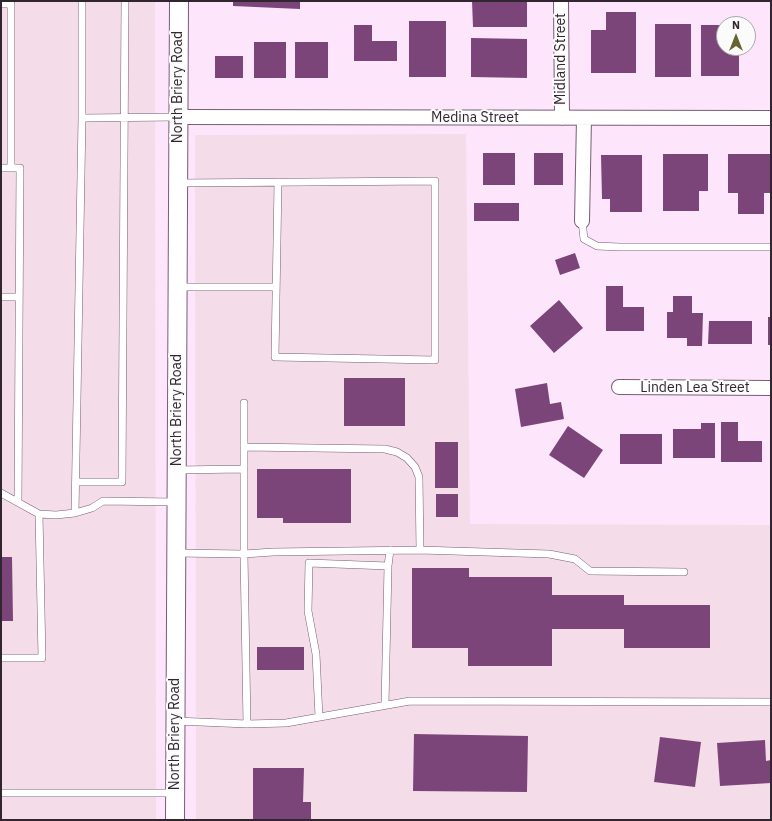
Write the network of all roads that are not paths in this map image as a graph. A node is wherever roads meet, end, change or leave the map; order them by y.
1 (82, 1) edge
2 (125, 1) edge
3 (179, 1) edge
4 (561, 1) edge
5 (1, 4) edge
6 (178, 117) junction
7 (82, 118) junction
8 (123, 118) junction
9 (562, 118) junction
10 (584, 118) junction
11 (771, 118) edge
12 (1, 168) edge
13 (11, 168) junction
14 (278, 182) junction
15 (178, 183) junction
16 (582, 221) joint
17 (771, 247) edge
18 (177, 287) junction
19 (276, 287) junction
20 (1, 297) edge
21 (19, 297) junction
22 (619, 387) dead end
23 (771, 388) edge
24 (244, 403) dead end
25 (244, 448) junction
26 (244, 469) junction
27 (176, 470) junction
28 (76, 482) junction
29 (1, 493) edge
30 (18, 502) junction
31 (176, 502) junction
32 (75, 513) junction
33 (38, 514) junction
34 (390, 550) junction
35 (420, 550) junction
36 (176, 553) junction
37 (244, 554) junction
38 (388, 566) junction
39 (684, 572) dead end
40 (1, 658) edge
41 (771, 702) edge
42 (385, 705) junction
43 (318, 717) junction
44 (175, 721) junction
45 (247, 724) junction
46 (1, 793) edge
47 (175, 793) junction
48 (175, 820) edge

1 - 7 lane
2 - 8 lane
3 - 6 street, North Briery Road
4 - 9 street, Midland Street
5 - 13 lane
6 - 8 lane
6 - 9 street, Medina Street
6 - 15 street, North Briery Road
7 - 8 lane
7 - 28 lane
8 - 28 lane
9 - 10 street, Medina Street
10 - 11 street, Medina Street
10 - 16 street, Midland Street
12 - 13 lane
13 - 21 lane
14 - 15 lane
14 - 19 lane
14 - 19 lane
15 - 18 street, North Briery Road
16 - 17 lane
18 - 19 lane
18 - 27 street, North Briery Road
20 - 21 lane
21 - 30 lane
22 - 23 street, Linden Lea Street
24 - 25 lane
25 - 26 lane
25 - 35 lane
26 - 27 lane
26 - 37 lane
27 - 31 street, North Briery Road
28 - 32 lane
29 - 30 lane
30 - 33 lane
31 - 32 lane
31 - 36 street, North Briery Road
32 - 33 lane
33 - 40 lane
34 - 35 lane
34 - 37 lane
34 - 38 lane
35 - 39 lane
36 - 37 lane
36 - 44 street, North Briery Road
37 - 45 lane
38 - 42 lane
38 - 43 lane
41 - 42 lane
42 - 43 lane
43 - 45 lane
44 - 45 lane
44 - 47 street, North Briery Road
46 - 47 lane
47 - 48 street, North Briery Road

